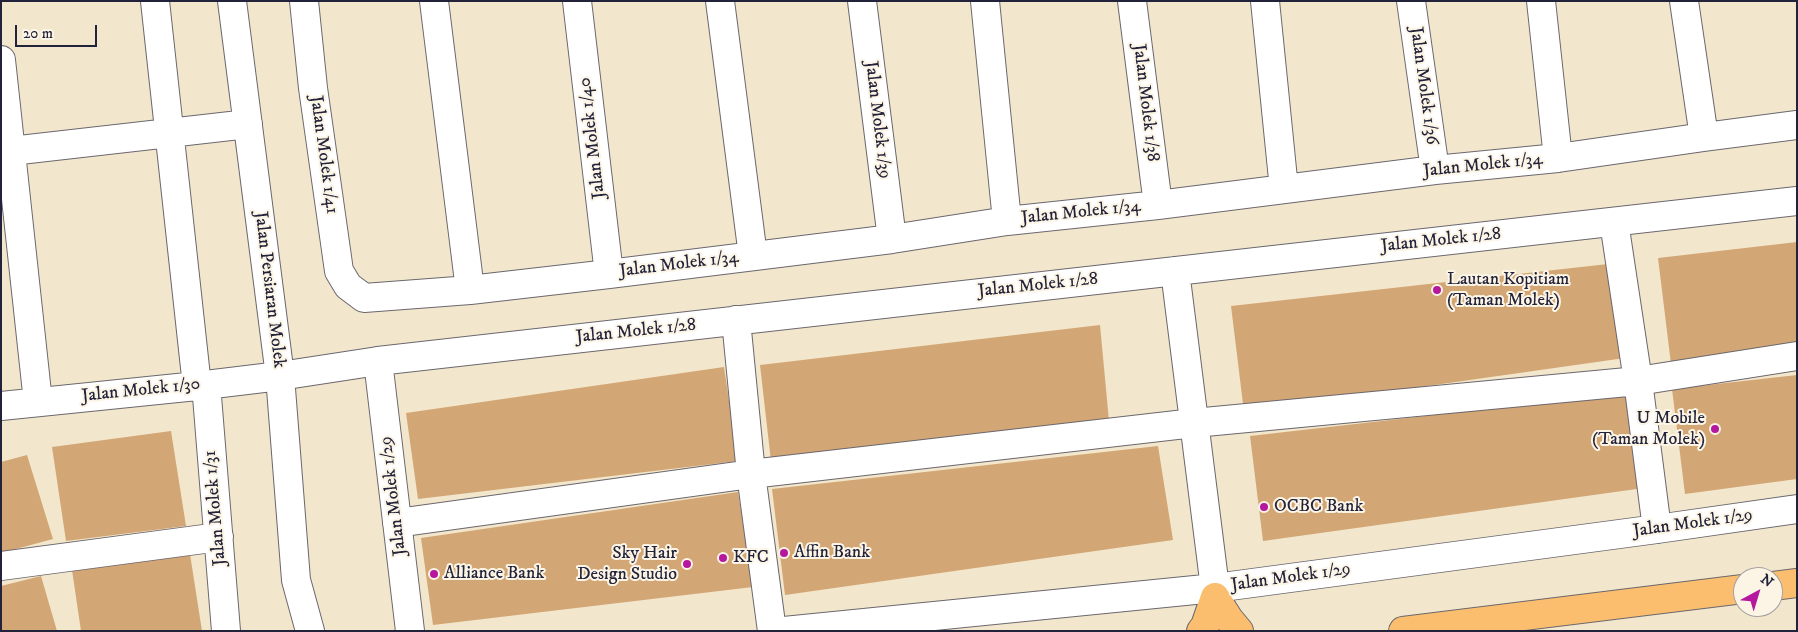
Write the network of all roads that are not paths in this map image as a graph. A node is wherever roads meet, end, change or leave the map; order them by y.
1 (155, 1) edge
2 (232, 1) edge
3 (304, 1) edge
4 (434, 1) edge
5 (577, 1) edge
6 (720, 1) edge
7 (862, 1) edge
8 (986, 1) edge
9 (1132, 1) edge
10 (1265, 1) edge
11 (1411, 1) edge
12 (1541, 1) edge
13 (1684, 1) edge
14 (1, 60) edge
15 (3, 92) edge
16 (248, 124) junction
17 (1797, 125) edge
18 (170, 133) junction
19 (1704, 136) junction
20 (11, 151) junction
21 (1558, 158) junction
22 (1435, 170) junction
23 (1284, 189) junction
24 (1797, 201) edge
25 (1158, 205) junction
26 (1007, 221) junction
27 (1614, 222) junction
28 (892, 239) junction
29 (12, 249) edge
30 (753, 256) junction
31 (1175, 271) junction
32 (609, 274) junction
33 (470, 290) junction
34 (364, 298) joint
35 (736, 320) junction
36 (1797, 356) edge
37 (378, 361) junction
38 (280, 376) junction
39 (1638, 380) junction
40 (202, 385) junction
41 (38, 402) junction
42 (1, 406) edge
43 (1194, 423) junction
44 (751, 474) junction
45 (1797, 509) edge
46 (397, 523) junction
47 (1657, 530) junction
48 (219, 537) junction
49 (1, 566) edge
50 (296, 580) junction
51 (1797, 583) edge
52 (1783, 585) edge
53 (1733, 590) edge
54 (1215, 593) junction
55 (226, 631) edge
56 (290, 631) edge
57 (310, 631) edge
58 (410, 631) edge
59 (772, 631) edge
60 (784, 631) edge
61 (1201, 631) edge
62 (1216, 631) edge
63 (1239, 631) edge
64 (1404, 631) edge

1 - 18 street, Jalan Molek 1/31
2 - 16 street, Jalan Persiaran Molek
3 - 34 street, Jalan Molek 1/41
4 - 33 street
5 - 32 street, Jalan Molek 1/40
6 - 30 street
7 - 28 street, Jalan Molek 1/39
8 - 26 street
9 - 25 street, Jalan Molek 1/38
10 - 23 street
11 - 22 street, Jalan Molek 1/36
12 - 21 street
13 - 19 street
14 - 15 street
15 - 20 street
16 - 18 street
16 - 38 street, Jalan Persiaran Molek
17 - 19 street, Jalan Molek 1/34
18 - 20 street
18 - 40 street, Jalan Molek 1/31
19 - 21 street, Jalan Molek 1/34
20 - 29 street
21 - 22 street, Jalan Molek 1/34
22 - 23 street, Jalan Molek 1/34
23 - 25 street, Jalan Molek 1/34
24 - 27 street, Jalan Molek 1/28
25 - 26 street, Jalan Molek 1/34
26 - 28 street, Jalan Molek 1/34
27 - 31 street, Jalan Molek 1/28
27 - 39 street
28 - 30 street, Jalan Molek 1/34
29 - 41 street
30 - 32 street, Jalan Molek 1/34
31 - 35 street, Jalan Molek 1/28
31 - 43 street
32 - 33 street, Jalan Molek 1/34
33 - 34 street, Jalan Molek 1/34
35 - 37 street, Jalan Molek 1/28
35 - 44 street
36 - 39 street
37 - 38 street, Jalan Molek 1/28
37 - 46 street, Jalan Molek 1/29
38 - 40 street, Jalan Molek 1/30
38 - 50 street, Jalan Persiaran Molek
39 - 43 street
39 - 47 street
40 - 41 street, Jalan Molek 1/30
40 - 48 street, Jalan Molek 1/31
41 - 42 street, Jalan Molek 1/30
43 - 44 street
43 - 54 street
44 - 46 street
44 - 59 street
45 - 47 street, Jalan Molek 1/29
46 - 58 street, Jalan Molek 1/29
47 - 54 street, Jalan Molek 1/29
48 - 49 street
48 - 55 street, Jalan Molek 1/31
50 - 56 street, Jalan Persiaran Molek
50 - 57 street, Jalan Persiaran Molek
51 - 52 main road
53 - 64 main road
54 - 60 street, Jalan Molek 1/29
54 - 61 main road
54 - 62 street
54 - 63 main road

